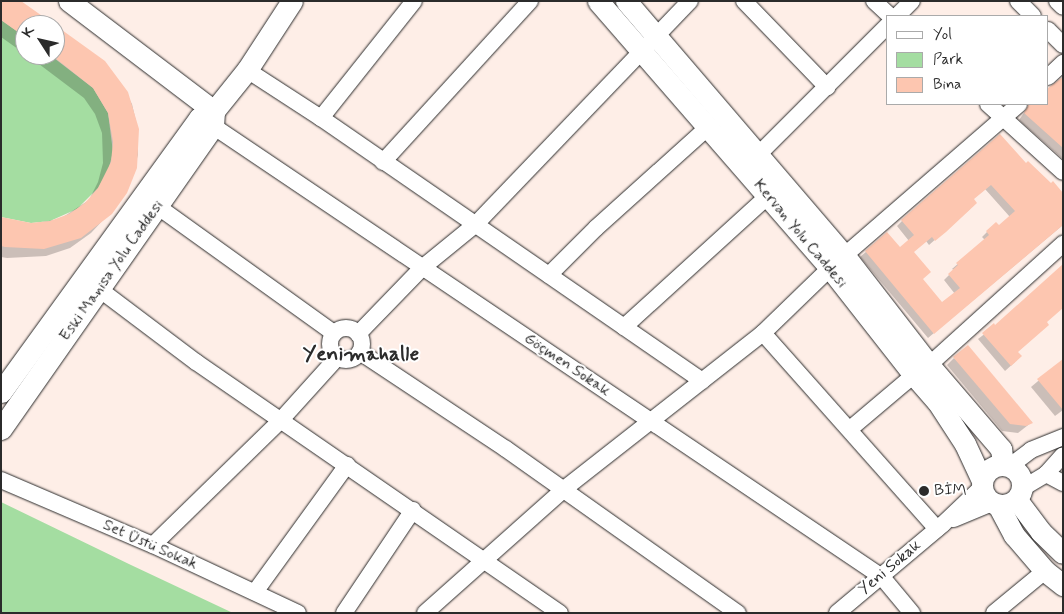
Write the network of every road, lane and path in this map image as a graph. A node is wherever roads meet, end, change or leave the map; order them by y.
1 (69, 1) edge
2 (292, 1) edge
3 (414, 1) edge
4 (530, 1) edge
5 (598, 1) edge
6 (626, 1) edge
7 (690, 1) edge
8 (744, 1) edge
9 (874, 1) edge
10 (912, 1) edge
11 (1018, 1) edge
12 (1057, 1) edge
13 (1063, 7) edge
14 (889, 15) edge
15 (898, 15) edge
16 (1032, 15) edge
17 (886, 27) edge
18 (1049, 31) edge
19 (650, 44) junction
20 (1063, 45) edge
21 (1063, 63) edge
22 (247, 70) junction
23 (1049, 76) edge
24 (827, 87) junction
25 (989, 105) edge
26 (1017, 105) edge
27 (1004, 117) junction
28 (213, 118) junction
29 (321, 118) junction
30 (708, 127) junction
31 (758, 155) junction
32 (383, 162) junction
33 (1063, 172) edge
34 (768, 196) junction
35 (157, 206) junction
36 (476, 224) junction
37 (1063, 244) edge
38 (837, 262) junction
39 (422, 268) junction
40 (549, 275) junction
41 (99, 289) junction
42 (624, 327) junction
43 (334, 333) junction
44 (763, 333) junction
45 (358, 334) junction
46 (360, 352) junction
47 (337, 358) junction
48 (921, 370) junction
49 (702, 381) junction
50 (1, 392) edge
51 (280, 421) junction
52 (652, 422) junction
53 (850, 428) junction
54 (1, 429) edge
55 (1063, 437) edge
56 (1063, 455) edge
57 (347, 465) junction
58 (1007, 465) junction
59 (1046, 474) junction
60 (1, 480) edge
61 (1063, 483) edge
62 (564, 489) junction
63 (999, 494) junction
64 (413, 510) junction
65 (940, 526) junction
66 (153, 545) junction
67 (1063, 553) edge
68 (485, 559) junction
69 (1045, 571) junction
70 (882, 576) junction
71 (1063, 585) edge
72 (255, 592) junction
73 (298, 613) edge
74 (344, 613) edge
75 (425, 613) edge
76 (560, 613) edge
77 (738, 613) edge
78 (837, 613) edge
79 (912, 613) edge
80 (994, 613) edge

1 - 28 main road
2 - 22 main road, Eski Manisa Yolu Caddesi
3 - 29 street
4 - 32 street
5 - 19 main road, Kervan Yolu Caddesi
6 - 19 main road, Kervan Yolu Caddesi
7 - 19 street
8 - 24 street
9 - 14 street
10 - 15 street
11 - 16 street
12 - 13 street
17 - 24 street
18 - 20 street
19 - 30 main road, Kervan Yolu Caddesi
19 - 31 main road, Kervan Yolu Caddesi
19 - 36 street
21 - 23 street
22 - 28 main road, Eski Manisa Yolu Caddesi
22 - 29 street
24 - 31 street
25 - 27 street
26 - 27 street
27 - 33 street
27 - 38 street
28 - 35 main road, Eski Manisa Yolu Caddesi
28 - 39 street, Göçmen Sokak
28 - 50 main road, Eski Manisa Yolu Caddesi
29 - 32 street
30 - 34 main road, Kervan Yolu Caddesi
30 - 40 street
31 - 38 main road, Kervan Yolu Caddesi
32 - 36 street
34 - 38 main road, Kervan Yolu Caddesi
34 - 42 street
35 - 41 main road, Eski Manisa Yolu Caddesi
35 - 43 street
36 - 39 street
36 - 40 street
37 - 48 street
38 - 44 street
38 - 48 main road, Kervan Yolu Caddesi
39 - 45 street
39 - 52 street, Göçmen Sokak
40 - 42 street
41 - 51 street
41 - 54 main road, Eski Manisa Yolu Caddesi
42 - 49 street
43 - 45 street
43 - 47 street
44 - 49 street
44 - 53 street
45 - 46 street
46 - 47 street
46 - 62 street
47 - 51 street
48 - 53 street
48 - 58 main road, Kervan Yolu Caddesi
48 - 63 main road, Kervan Yolu Caddesi
49 - 52 street
51 - 57 street
51 - 66 street
52 - 62 street
52 - 70 street, Göçmen Sokak
53 - 65 street
55 - 58 street
56 - 59 street, Yeni Sokak
57 - 64 street
57 - 72 street
58 - 63 main road, Kervan Yolu Caddesi
58 - 63 main road
59 - 61 street
59 - 63 street, Yeni Sokak
60 - 66 street, Set Üstü Sokak
62 - 68 street
62 - 77 street
63 - 65 street, Yeni Sokak
63 - 67 main road, Kervan Yolu Caddesi
63 - 69 main road, Kervan Yolu Caddesi
64 - 68 street
64 - 74 street
65 - 70 street, Yeni Sokak
66 - 72 street, Set Üstü Sokak
68 - 75 street
68 - 76 street
69 - 71 main road, Kervan Yolu Caddesi
69 - 80 street
70 - 78 street, Yeni Sokak
70 - 79 street, Göçmen Sokak
72 - 73 street, Set Üstü Sokak

